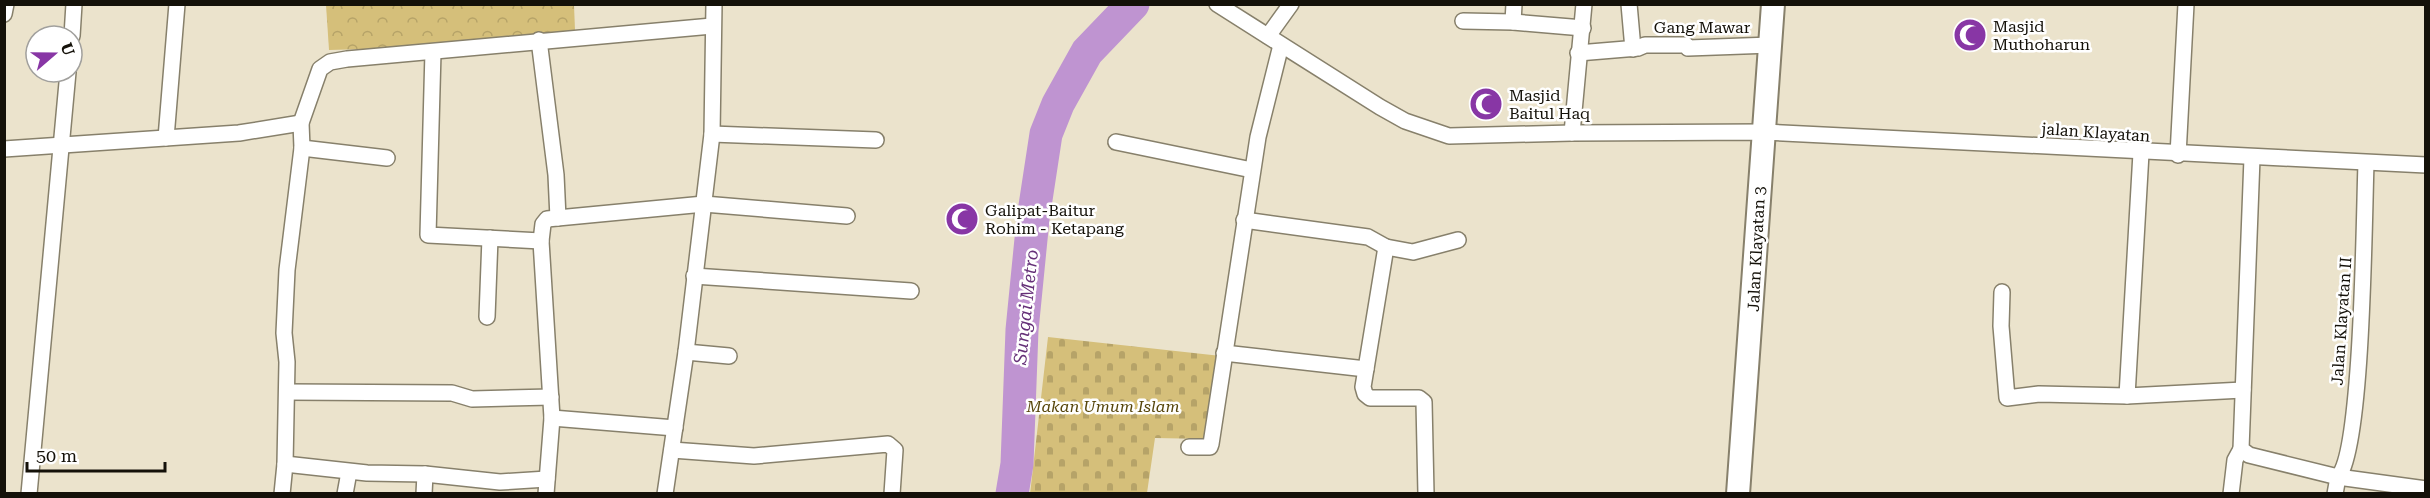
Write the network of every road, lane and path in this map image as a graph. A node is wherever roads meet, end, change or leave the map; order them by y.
1 (6, 4) edge
2 (75, 4) edge
3 (177, 4) edge
4 (714, 4) edge
5 (1217, 4) edge
6 (1291, 4) edge
7 (1514, 4) edge
8 (1584, 4) edge
9 (1629, 4) edge
10 (1773, 4) edge
11 (2186, 4) edge
12 (4, 14) edge
13 (1463, 21) dead end
14 (1513, 22) junction
15 (73, 24) edge
16 (712, 26) junction
17 (1583, 28) junction
18 (1268, 36) junction
19 (539, 40) junction
20 (1281, 45) junction
21 (1771, 45) junction
22 (1633, 49) junction
23 (433, 52) junction
24 (1578, 53) junction
25 (67, 84) edge
26 (301, 123) junction
27 (1764, 132) junction
28 (1572, 133) junction
29 (712, 134) junction
30 (166, 138) junction
31 (876, 140) dead end
32 (1116, 142) dead end
33 (62, 146) junction
34 (302, 148) junction
35 (4, 149) edge
36 (2141, 153) junction
37 (2178, 155) junction
38 (387, 158) dead end
39 (2252, 158) junction
40 (2366, 164) junction
41 (2426, 165) edge
42 (1252, 170) junction
43 (704, 204) junction
44 (847, 216) dead end
45 (558, 218) junction
46 (1244, 220) junction
47 (490, 238) junction
48 (1458, 240) dead end
49 (541, 241) junction
50 (1386, 247) junction
51 (694, 276) junction
52 (911, 291) dead end
53 (2002, 292) dead end
54 (487, 317) dead end
55 (686, 352) junction
56 (1224, 353) junction
57 (729, 356) dead end
58 (1366, 369) junction
59 (2243, 390) junction
60 (287, 392) junction
61 (2127, 396) junction
62 (551, 398) junction
63 (552, 418) junction
64 (675, 428) junction
65 (1189, 447) dead end
66 (2241, 449) junction
67 (672, 450) junction
68 (285, 464) junction
69 (349, 472) junction
70 (425, 474) junction
71 (2338, 477) junction
72 (547, 486) edge
73 (2426, 489) edge
74 (29, 494) edge
75 (282, 494) edge
76 (345, 494) edge
77 (424, 494) edge
78 (665, 494) edge
79 (892, 494) edge
80 (1426, 494) edge
81 (1738, 494) edge
82 (2231, 494) edge
83 (2335, 494) edge

1 - 12 street
2 - 15 street
3 - 30 street
4 - 16 street
5 - 18 street, jalan Klayatan
6 - 18 street
7 - 14 street
8 - 17 street
9 - 22 street, Gang Mawar
10 - 21 street, Jalan Klayatan 3
11 - 37 street
13 - 14 street
14 - 17 street
16 - 19 street
16 - 29 street
17 - 24 street
18 - 20 street, jalan Klayatan
19 - 23 street
19 - 45 street
20 - 28 street, jalan Klayatan
20 - 42 street
21 - 22 street, Gang Mawar
21 - 27 street, Jalan Klayatan 3
22 - 24 street, Gang Mawar
23 - 26 street
23 - 47 street
24 - 28 street
25 - 33 street
26 - 30 street
26 - 34 street
27 - 28 street, jalan Klayatan
27 - 36 street, jalan Klayatan
27 - 81 street, Jalan Klayatan 3
29 - 31 street
29 - 43 street
30 - 33 street
32 - 42 street
33 - 35 street
33 - 74 street
34 - 38 street
34 - 60 street
36 - 37 street, jalan Klayatan
36 - 61 street
37 - 39 street, jalan Klayatan
39 - 40 street, jalan Klayatan
39 - 59 street
40 - 41 street, jalan Klayatan
40 - 71 street, Jalan Klayatan II
42 - 46 street
43 - 44 street
43 - 45 street
43 - 51 street
45 - 49 street
46 - 50 street
46 - 56 street
47 - 49 street
47 - 54 street
48 - 50 street
49 - 62 street
50 - 58 street
51 - 52 street
51 - 55 street
53 - 61 street
55 - 57 street
55 - 64 street
56 - 58 street
56 - 65 street
58 - 80 street
59 - 61 street
59 - 66 street
60 - 62 street
60 - 68 street
62 - 63 street
63 - 64 street
63 - 72 street
64 - 67 street
66 - 71 street
66 - 82 street
67 - 78 street
67 - 79 street
68 - 69 street
68 - 75 street
69 - 70 street
69 - 76 street
70 - 72 street
70 - 77 street
71 - 73 street
71 - 83 street, Jalan Klayatan II

